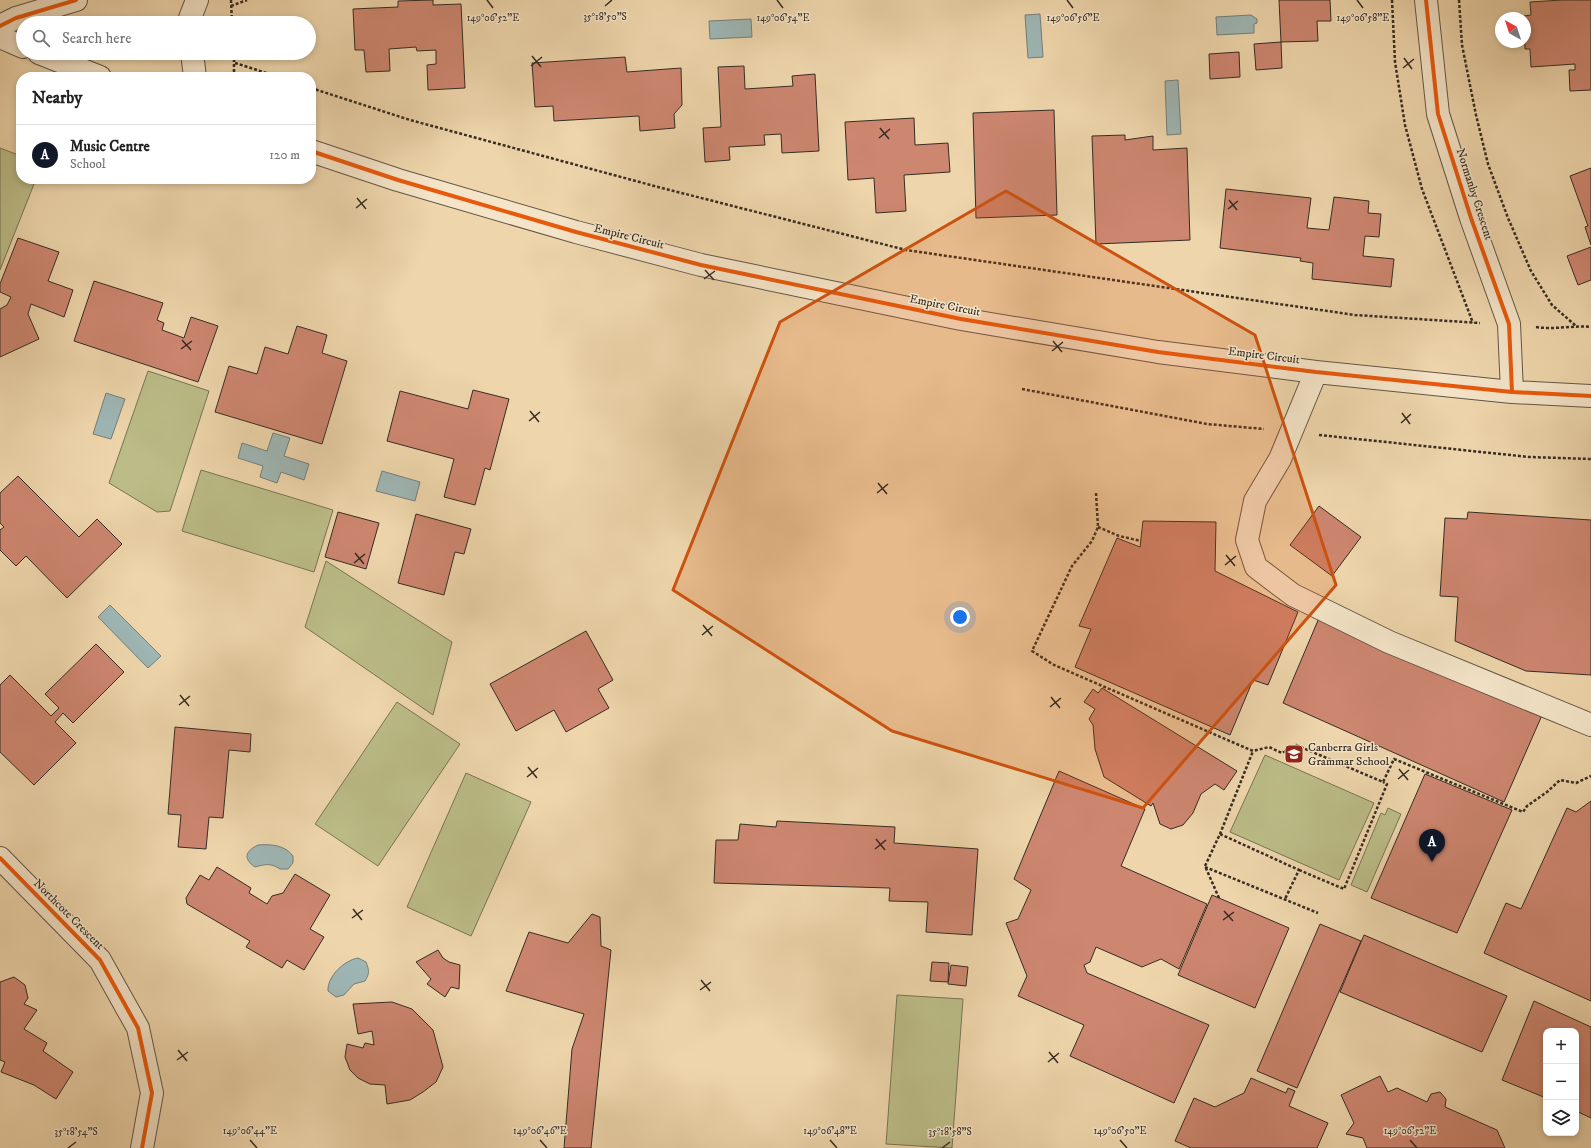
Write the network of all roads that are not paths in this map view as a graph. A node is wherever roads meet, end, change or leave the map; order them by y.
1 (76, 0) edge
2 (197, 0) edge
3 (1426, 0) edge
4 (23, 16) edge
5 (191, 16) edge
6 (16, 18) edge
7 (0, 26) edge
8 (0, 37) edge
9 (16, 44) edge
10 (57, 60) edge
11 (193, 60) edge
12 (87, 72) edge
13 (194, 72) edge
14 (316, 153) edge
15 (1316, 372) junction
16 (1512, 392) junction
17 (1591, 396) edge
18 (1591, 725) edge
19 (0, 858) edge
20 (142, 1148) edge

1 - 4 street
2 - 5 street
3 - 16 street, Normanby Crescent
6 - 7 street
8 - 9 street
10 - 12 street
11 - 13 street
14 - 15 street, Empire Circuit
15 - 16 street, Empire Circuit
15 - 18 street
16 - 17 street, Empire Circuit
19 - 20 street, Northcote Crescent

